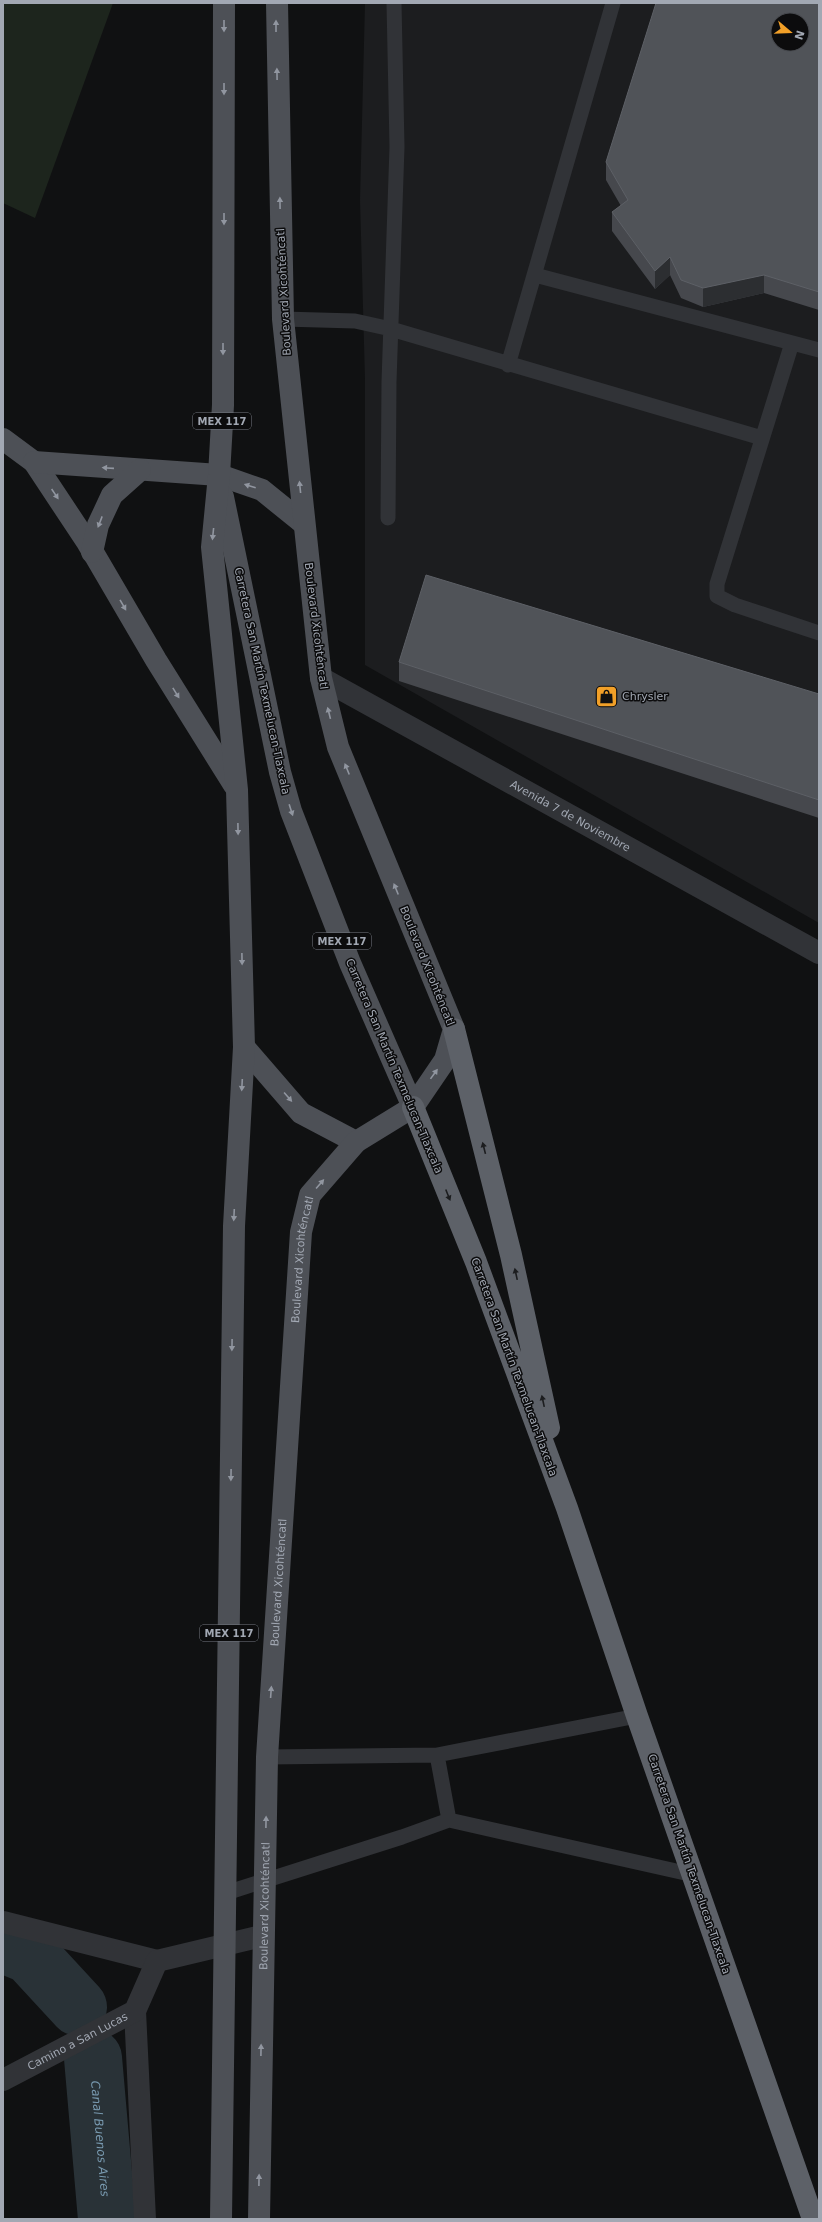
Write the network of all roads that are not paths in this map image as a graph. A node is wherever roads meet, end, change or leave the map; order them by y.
1 (224, 3) edge
2 (276, 3) edge
3 (394, 3) edge
4 (613, 3) edge
5 (535, 275) junction
6 (283, 319) junction
7 (391, 329) junction
8 (792, 343) junction
9 (819, 350) edge
10 (508, 365) junction
11 (762, 438) junction
12 (3, 439) edge
13 (34, 462) junction
14 (140, 470) junction
15 (219, 475) junction
16 (388, 518) dead end
17 (304, 524) junction
18 (92, 552) junction
19 (819, 633) edge
20 (321, 678) junction
21 (238, 790) junction
22 (819, 954) edge
23 (454, 1028) junction
24 (244, 1046) junction
25 (413, 1107) junction
26 (356, 1142) junction
27 (567, 1508) junction
28 (637, 1716) junction
29 (437, 1755) junction
30 (267, 1757) junction
31 (448, 1820) junction
32 (694, 1875) junction
33 (265, 1880) junction
34 (226, 1893) junction
35 (3, 1922) edge
36 (262, 1936) junction
37 (224, 1946) junction
38 (157, 1960) junction
39 (135, 2012) junction
40 (3, 2080) edge
41 (145, 2219) edge
42 (221, 2219) edge
43 (259, 2219) edge
44 (813, 2219) edge

1 -> 15 main road, MEX 117
6 -> 2 main road, Boulevard Xicohténcatl
3 - 7 lane
4 - 5 lane
5 - 8 lane
5 - 10 lane
6 - 7 lane
17 -> 6 main road, Boulevard Xicohténcatl
7 - 10 lane
7 - 16 lane
8 - 9 lane
8 - 11 lane
10 - 11 lane
11 - 19 lane
12 - 13 main road
14 -> 13 main road
13 -> 18 main road
14 - 15 main road
14 -> 18 main road
17 -> 15 main road
15 -> 21 main road, MEX 117
15 -> 25 main road, Carretera San Martín Texmelucan-Tlaxcala / MEX 117
17 - 20 main road, Boulevard Xicohténcatl
18 -> 21 main road
20 - 22 street, Avenida 7 de Noviembre
23 -> 20 main road, Boulevard Xicohténcatl
21 -> 24 main road, MEX 117
25 -> 23 main road, Boulevard Xicohténcatl / MEX 117
27 -> 23 highway, Carretera San Martín Texmelucan-Tlaxcala
24 -> 26 main road
24 -> 34 main road, MEX 117
25 - 26 main road, Boulevard Xicohténcatl / MEX 117
25 -> 27 highway, Carretera San Martín Texmelucan-Tlaxcala
30 -> 26 main road, Boulevard Xicohténcatl / MEX 117
27 - 28 highway, Carretera San Martín Texmelucan-Tlaxcala
28 - 29 lane
28 - 32 highway, Carretera San Martín Texmelucan-Tlaxcala
29 - 30 lane
29 - 31 lane
33 -> 30 main road, Boulevard Xicohténcatl / MEX 117
31 - 32 lane
31 - 33 lane
32 - 44 highway, Carretera San Martín Texmelucan-Tlaxcala
33 - 34 lane
33 - 36 main road, Boulevard Xicohténcatl / MEX 117
34 - 37 main road, MEX 117
35 - 38 street
36 - 37 street
43 -> 36 main road, Boulevard Xicohténcatl / MEX 117
37 - 38 street
37 - 42 main road, MEX 117
38 - 39 street, Camino a San Lucas
39 - 40 street, Camino a San Lucas
39 - 41 street

